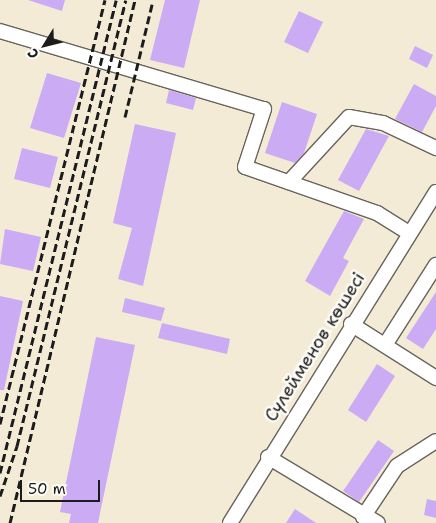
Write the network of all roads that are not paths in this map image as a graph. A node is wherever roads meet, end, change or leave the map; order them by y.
1 (0, 31) edge
2 (436, 148) edge
3 (289, 182) junction
4 (436, 192) edge
5 (409, 233) junction
6 (436, 265) edge
7 (351, 324) junction
8 (385, 345) junction
9 (436, 378) edge
10 (436, 441) edge
11 (268, 457) junction
12 (363, 517) junction
13 (230, 523) edge
14 (378, 523) edge

1 - 3 street
2 - 3 street
3 - 5 street
4 - 5 street, Сүлейменов көшесі
5 - 7 street, Сүлейменов көшесі
6 - 8 street
7 - 8 street
7 - 11 street, Сүлейменов көшесі
8 - 9 street
10 - 12 street
11 - 12 street
11 - 13 street, Сүлейменов көшесі
12 - 14 street

